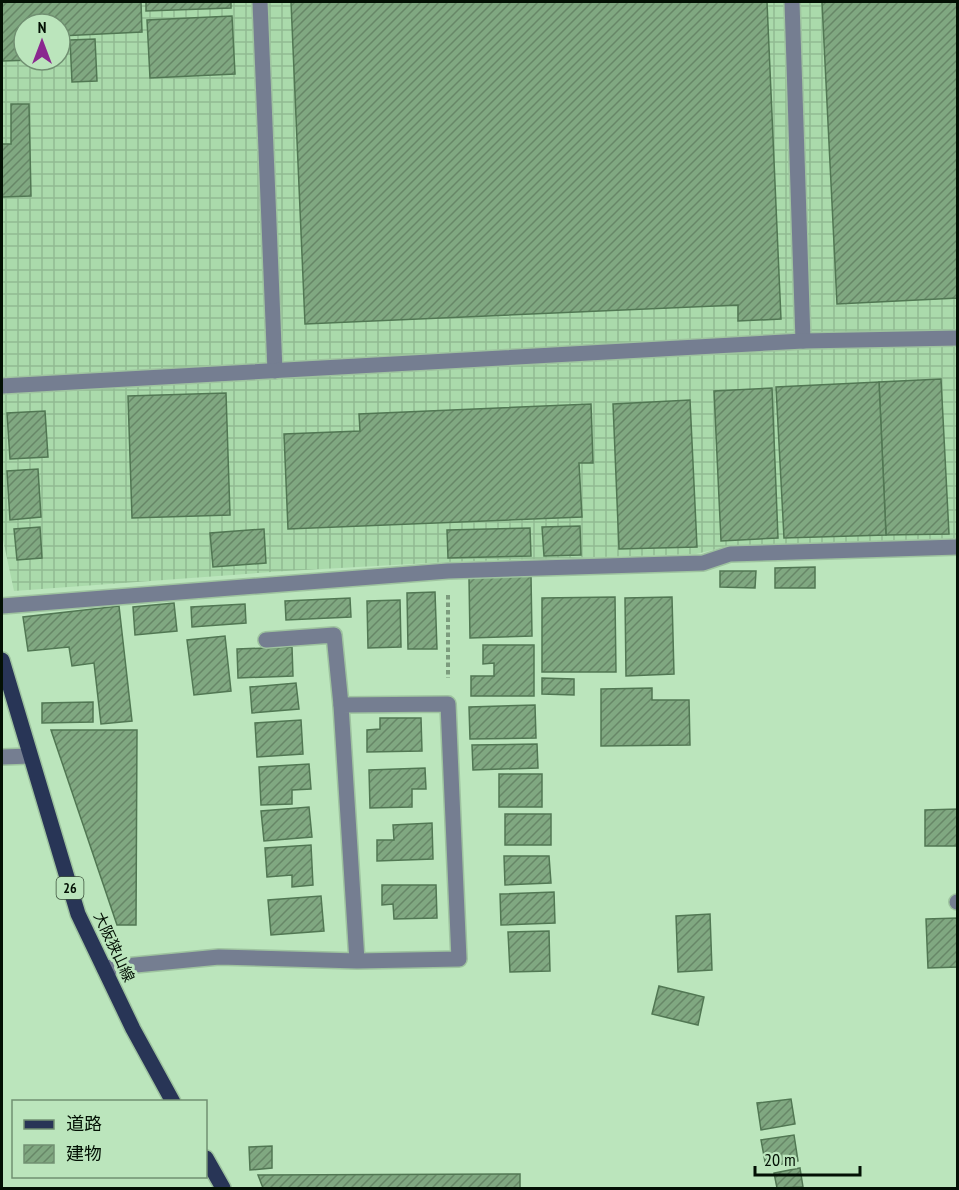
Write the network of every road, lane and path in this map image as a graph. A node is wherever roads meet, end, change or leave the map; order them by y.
1 (260, 2) edge
2 (792, 2) edge
3 (957, 338) edge
4 (803, 341) junction
5 (275, 371) junction
6 (2, 386) edge
7 (957, 547) edge
8 (448, 571) junction
9 (2, 606) edge
10 (266, 640) dead end
11 (2, 660) edge
12 (448, 704) junction
13 (341, 705) junction
14 (30, 756) junction
15 (2, 757) edge
16 (357, 961) junction
17 (104, 968) junction
18 (172, 1100) edge
19 (207, 1160) edge
20 (223, 1188) edge

1 - 5 street
2 - 4 street
3 - 4 street
4 - 5 street
5 - 6 street
7 - 8 street
8 - 9 street
8 - 12 path
10 - 13 street
11 - 14 main road, 大阪狭山線 / 26
12 - 13 street
12 - 16 street
13 - 16 street
14 - 15 street
14 - 17 main road, 大阪狭山線 / 26
16 - 17 street
17 - 18 main road, 大阪狭山線 / 26
19 - 20 main road

